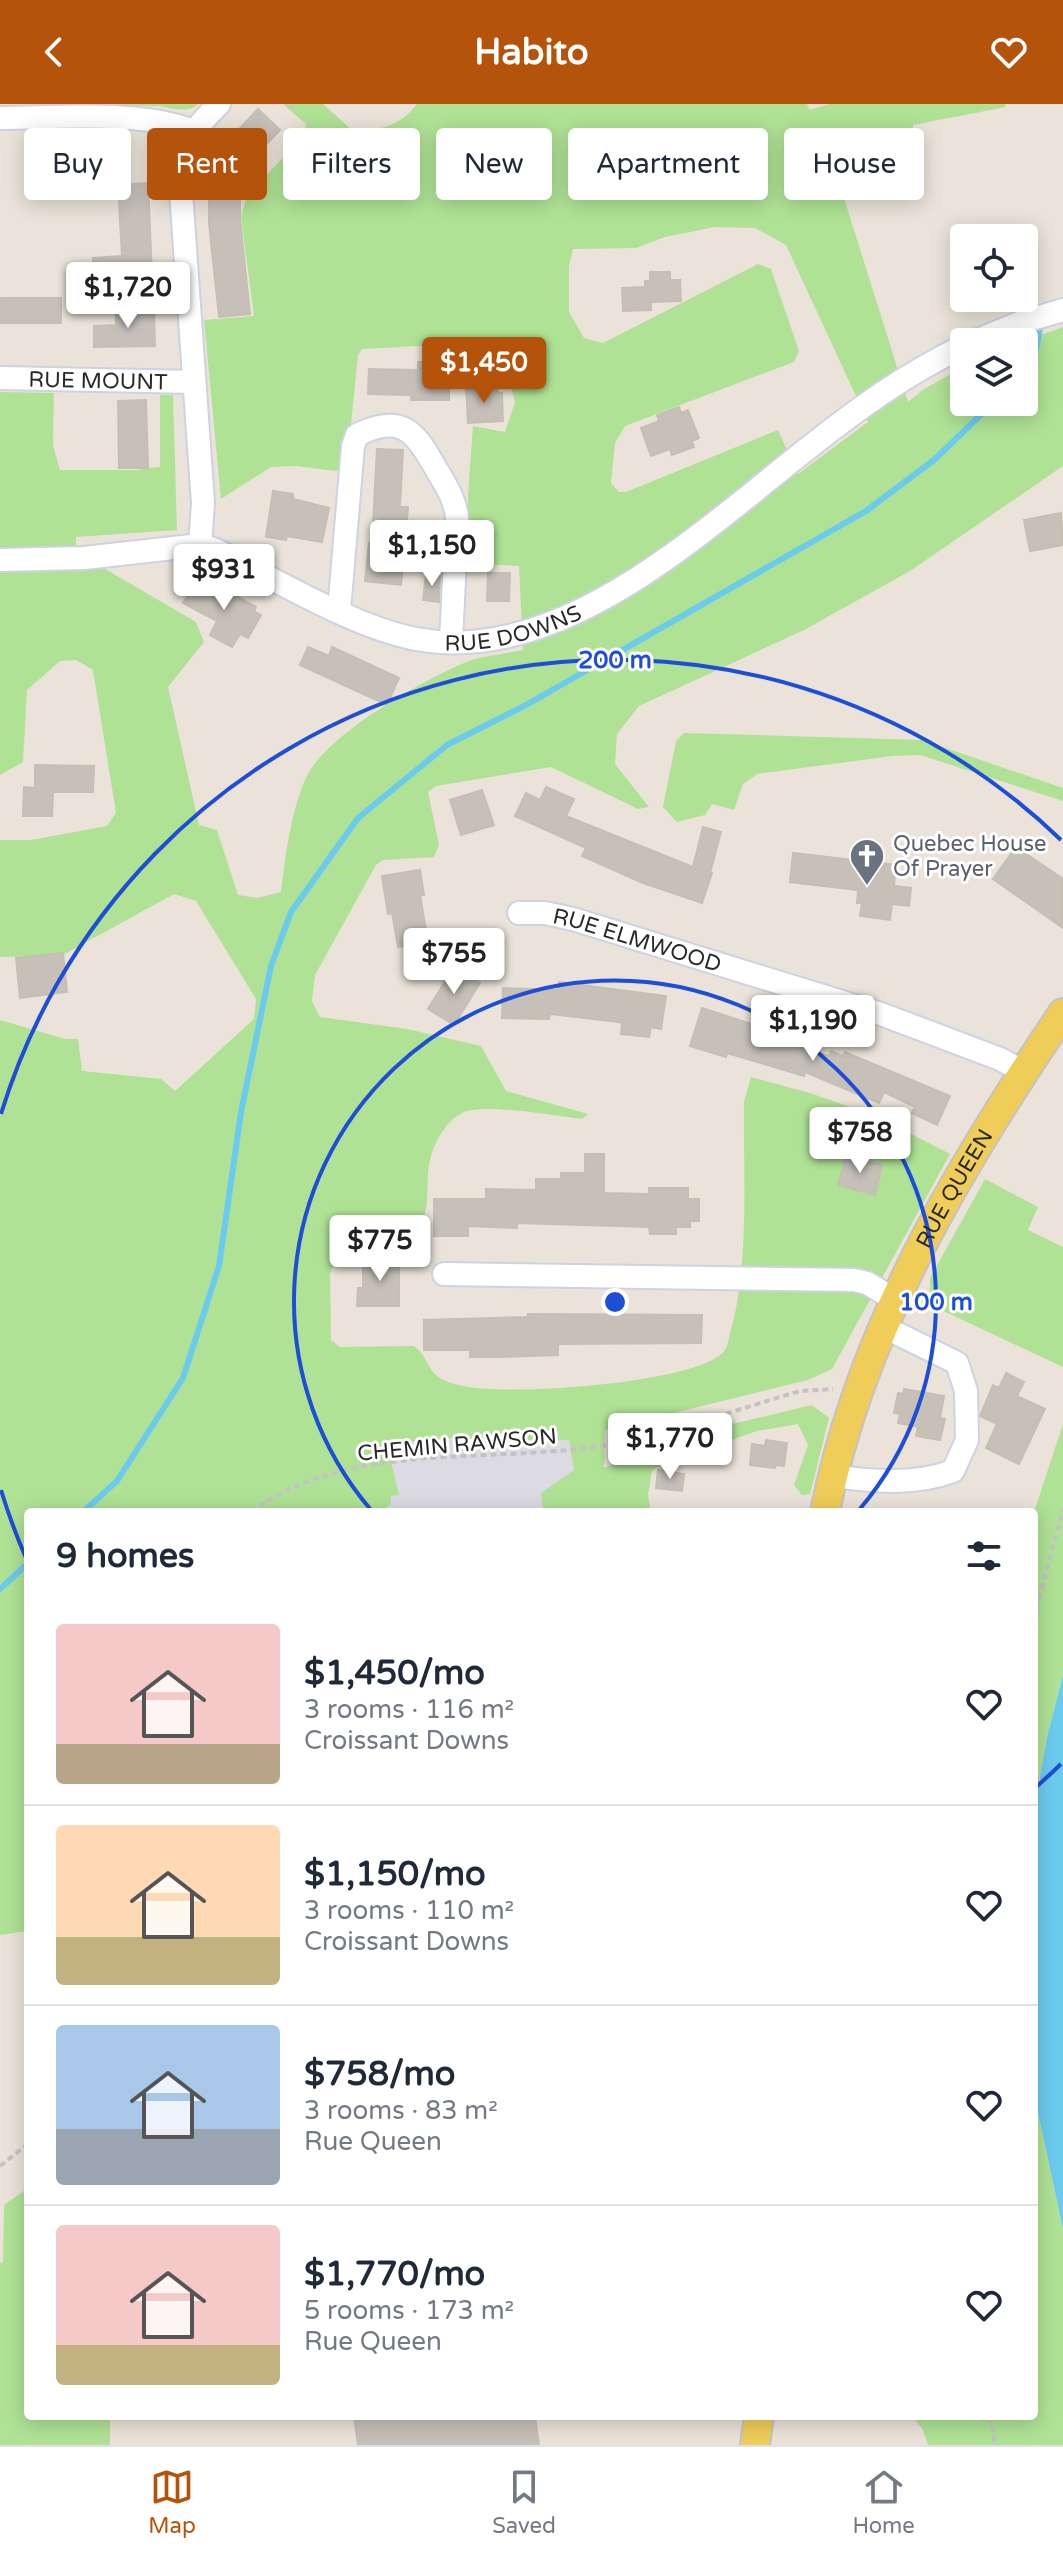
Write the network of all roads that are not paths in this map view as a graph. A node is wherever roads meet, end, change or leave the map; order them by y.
1 (219, 104) edge
2 (0, 118) edge
3 (186, 128) edge
4 (196, 128) edge
5 (182, 200) edge
6 (1063, 310) edge
7 (1007, 328) edge
8 (950, 353) edge
9 (0, 378) edge
10 (194, 382) junction
11 (200, 545) junction
12 (0, 560) edge
13 (339, 611) junction
14 (451, 642) junction
15 (519, 913) dead end
16 (1063, 1013) edge
17 (1024, 1072) junction
18 (444, 1274) dead end
19 (895, 1300) junction
20 (884, 1327) junction
21 (834, 1476) junction
22 (826, 1508) edge
23 (758, 2420) edge
24 (755, 2445) edge

1 - 4 street
2 - 3 street
5 - 10 street
6 - 7 street
8 - 14 street, RUE DOWNS
9 - 10 street, RUE MOUNT
10 - 11 street
11 - 12 street, RUE DOWNS
11 - 13 street, RUE DOWNS
13 - 14 street, RUE DOWNS
13 - 14 street
15 - 17 street, RUE ELMWOOD
16 - 17 main road, RUE QUEEN
17 - 19 main road, RUE QUEEN
18 - 19 street
19 - 20 main road, RUE QUEEN
20 - 21 main road, RUE QUEEN
20 - 21 street
21 - 22 main road, RUE QUEEN
23 - 24 main road

